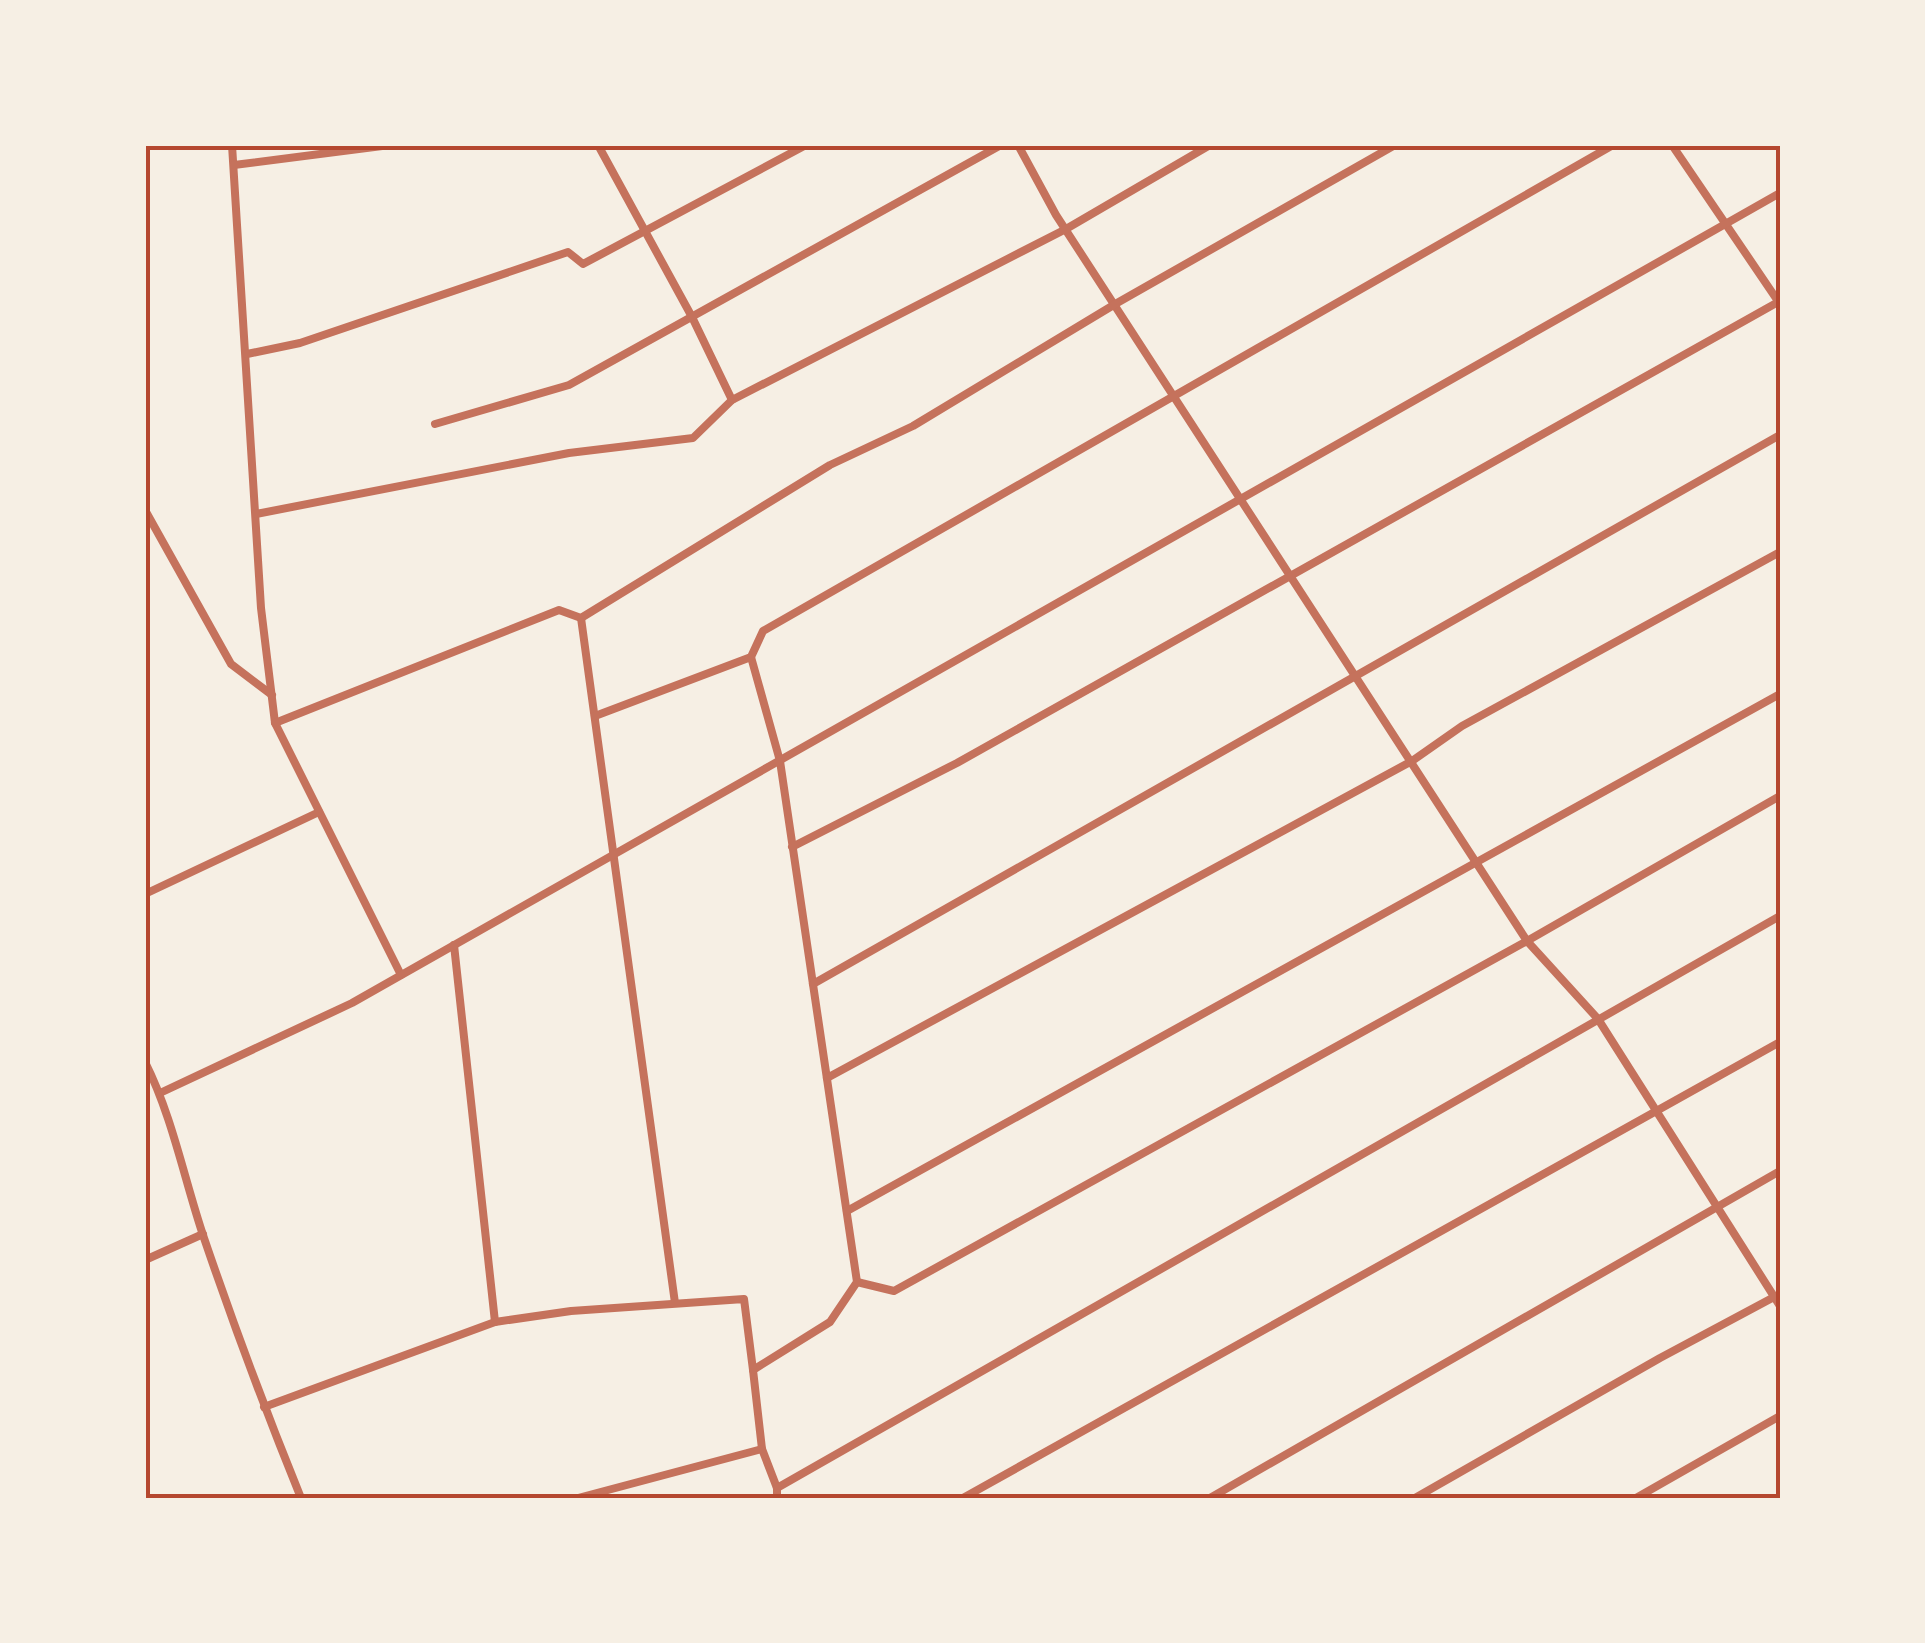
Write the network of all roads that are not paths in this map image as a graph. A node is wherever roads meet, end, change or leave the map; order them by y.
1 (232, 145) edge
2 (390, 145) edge
3 (806, 145) edge
4 (1001, 145) edge
5 (1018, 145) edge
6 (1210, 145) edge
7 (1394, 145) edge
8 (1613, 145) edge
9 (1672, 145) edge
10 (600, 146) edge
11 (234, 164) junction
12 (1780, 193) edge
13 (1726, 224) junction
14 (1066, 229) junction
15 (646, 232) junction
16 (1780, 302) edge
17 (1115, 305) junction
18 (692, 318) junction
19 (247, 354) junction
20 (1175, 397) junction
21 (732, 400) junction
22 (436, 424) dead end
23 (1780, 435) edge
24 (1240, 499) junction
25 (145, 510) edge
26 (256, 514) junction
27 (1780, 552) edge
28 (1291, 578) junction
29 (581, 618) junction
30 (752, 657) junction
31 (1355, 676) junction
32 (1780, 694) edge
33 (272, 695) junction
34 (595, 716) junction
35 (275, 723) junction
36 (780, 761) junction
37 (1412, 761) junction
38 (1780, 796) edge
39 (320, 812) junction
40 (792, 847) junction
41 (614, 855) junction
42 (1476, 863) junction
43 (145, 894) edge
44 (1780, 916) edge
45 (1527, 941) junction
46 (454, 946) junction
47 (401, 975) junction
48 (813, 984) junction
49 (1598, 1019) junction
50 (1780, 1042) edge
51 (145, 1062) edge
52 (827, 1078) junction
53 (160, 1093) junction
54 (1655, 1114) junction
55 (1780, 1171) edge
56 (1718, 1207) junction
57 (847, 1211) junction
58 (202, 1234) junction
59 (145, 1260) edge
60 (858, 1282) junction
61 (1778, 1299) edge
62 (676, 1303) junction
63 (496, 1322) junction
64 (753, 1370) junction
65 (264, 1406) junction
66 (1780, 1416) edge
67 (762, 1449) junction
68 (777, 1493) edge
69 (301, 1498) edge
70 (578, 1498) edge
71 (963, 1498) edge
72 (1210, 1498) edge
73 (1415, 1498) edge
74 (1636, 1498) edge

1 - 11 street
2 - 11 street
3 - 15 street
4 - 18 street
5 - 14 street
6 - 14 street
7 - 17 street
8 - 20 street
9 - 13 street
10 - 15 street
11 - 19 street
12 - 13 street
13 - 16 street
13 - 24 street
14 - 17 street
14 - 21 street
15 - 18 street
15 - 19 street
16 - 28 street
17 - 20 street
17 - 29 street
18 - 21 street
18 - 22 street
19 - 26 street
20 - 24 street
20 - 30 street
21 - 26 street
23 - 31 street
24 - 28 street
24 - 36 street
25 - 33 street
26 - 33 street
27 - 37 street
28 - 31 street
28 - 40 street
29 - 34 street
29 - 35 street
30 - 34 street
30 - 36 street
31 - 37 street
31 - 48 street
32 - 42 street
33 - 35 street
34 - 41 street
35 - 39 street
36 - 40 street
36 - 41 street
37 - 42 street
37 - 52 street
38 - 45 street
39 - 43 street
39 - 47 street
40 - 48 street
41 - 46 street
41 - 62 street
42 - 45 street
42 - 57 street
44 - 49 street
45 - 49 street
45 - 60 street
46 - 47 street
46 - 63 street
47 - 53 street
48 - 52 street
49 - 54 street
49 - 68 street
50 - 54 street
51 - 53 street
52 - 57 street
53 - 58 street
54 - 56 street
54 - 71 street
55 - 56 street
56 - 61 street
56 - 72 street
57 - 60 street
58 - 59 street
58 - 65 street
60 - 64 street
61 - 73 street
62 - 63 street
62 - 64 street
63 - 65 street
64 - 67 street
65 - 69 street
66 - 74 street
67 - 68 street
67 - 70 street

